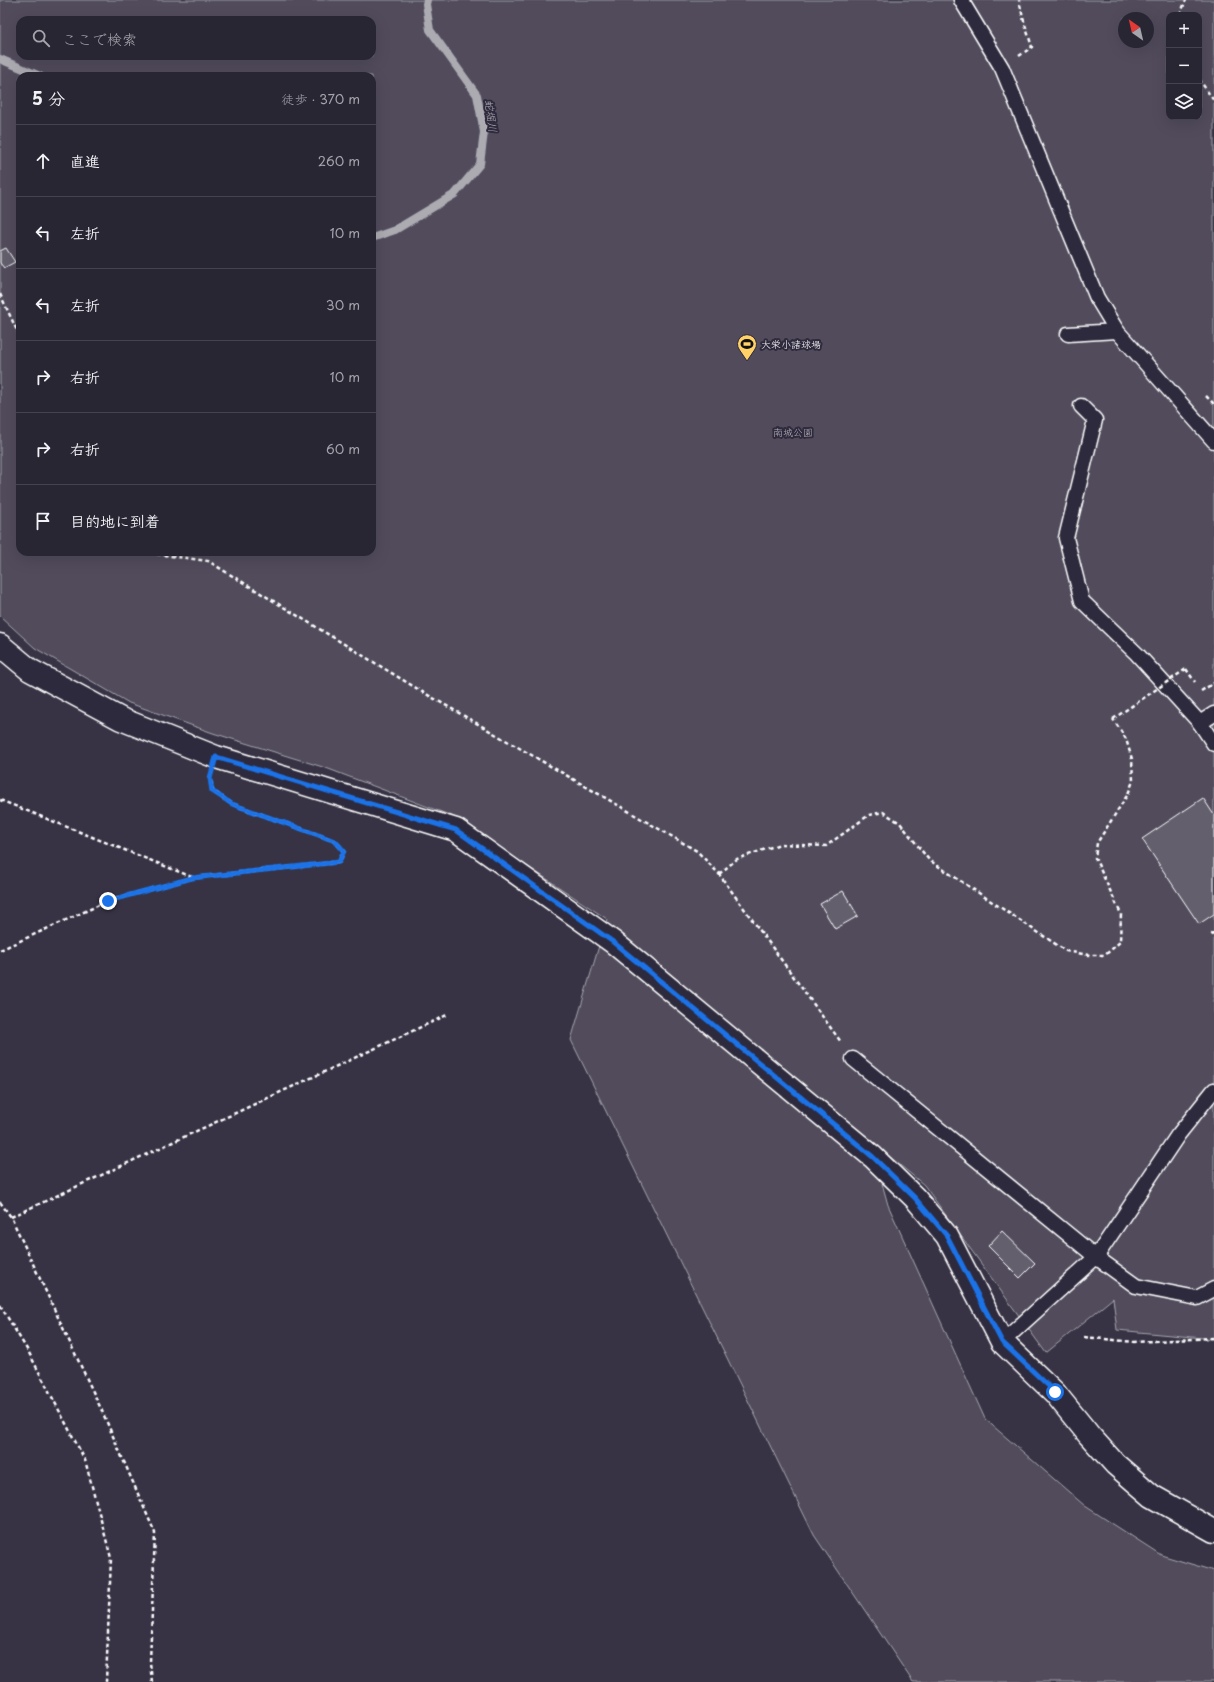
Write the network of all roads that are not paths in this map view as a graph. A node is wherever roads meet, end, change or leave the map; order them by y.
1 (961, 0) edge
2 (1117, 331) junction
3 (1068, 334) dead end
4 (1080, 406) dead end
5 (1214, 441) edge
6 (0, 644) edge
7 (1214, 714) edge
8 (1200, 723) junction
9 (1214, 744) edge
10 (853, 1059) road end
11 (1214, 1090) edge
12 (1096, 1257) junction
13 (1214, 1289) edge
14 (1002, 1342) junction
15 (1214, 1531) edge

1 - 2 lane
2 - 3 lane
2 - 5 lane
4 - 8 lane
6 - 14 street
7 - 8 lane
8 - 9 lane
10 - 12 lane
11 - 12 lane
12 - 13 lane
12 - 14 lane
14 - 15 street

